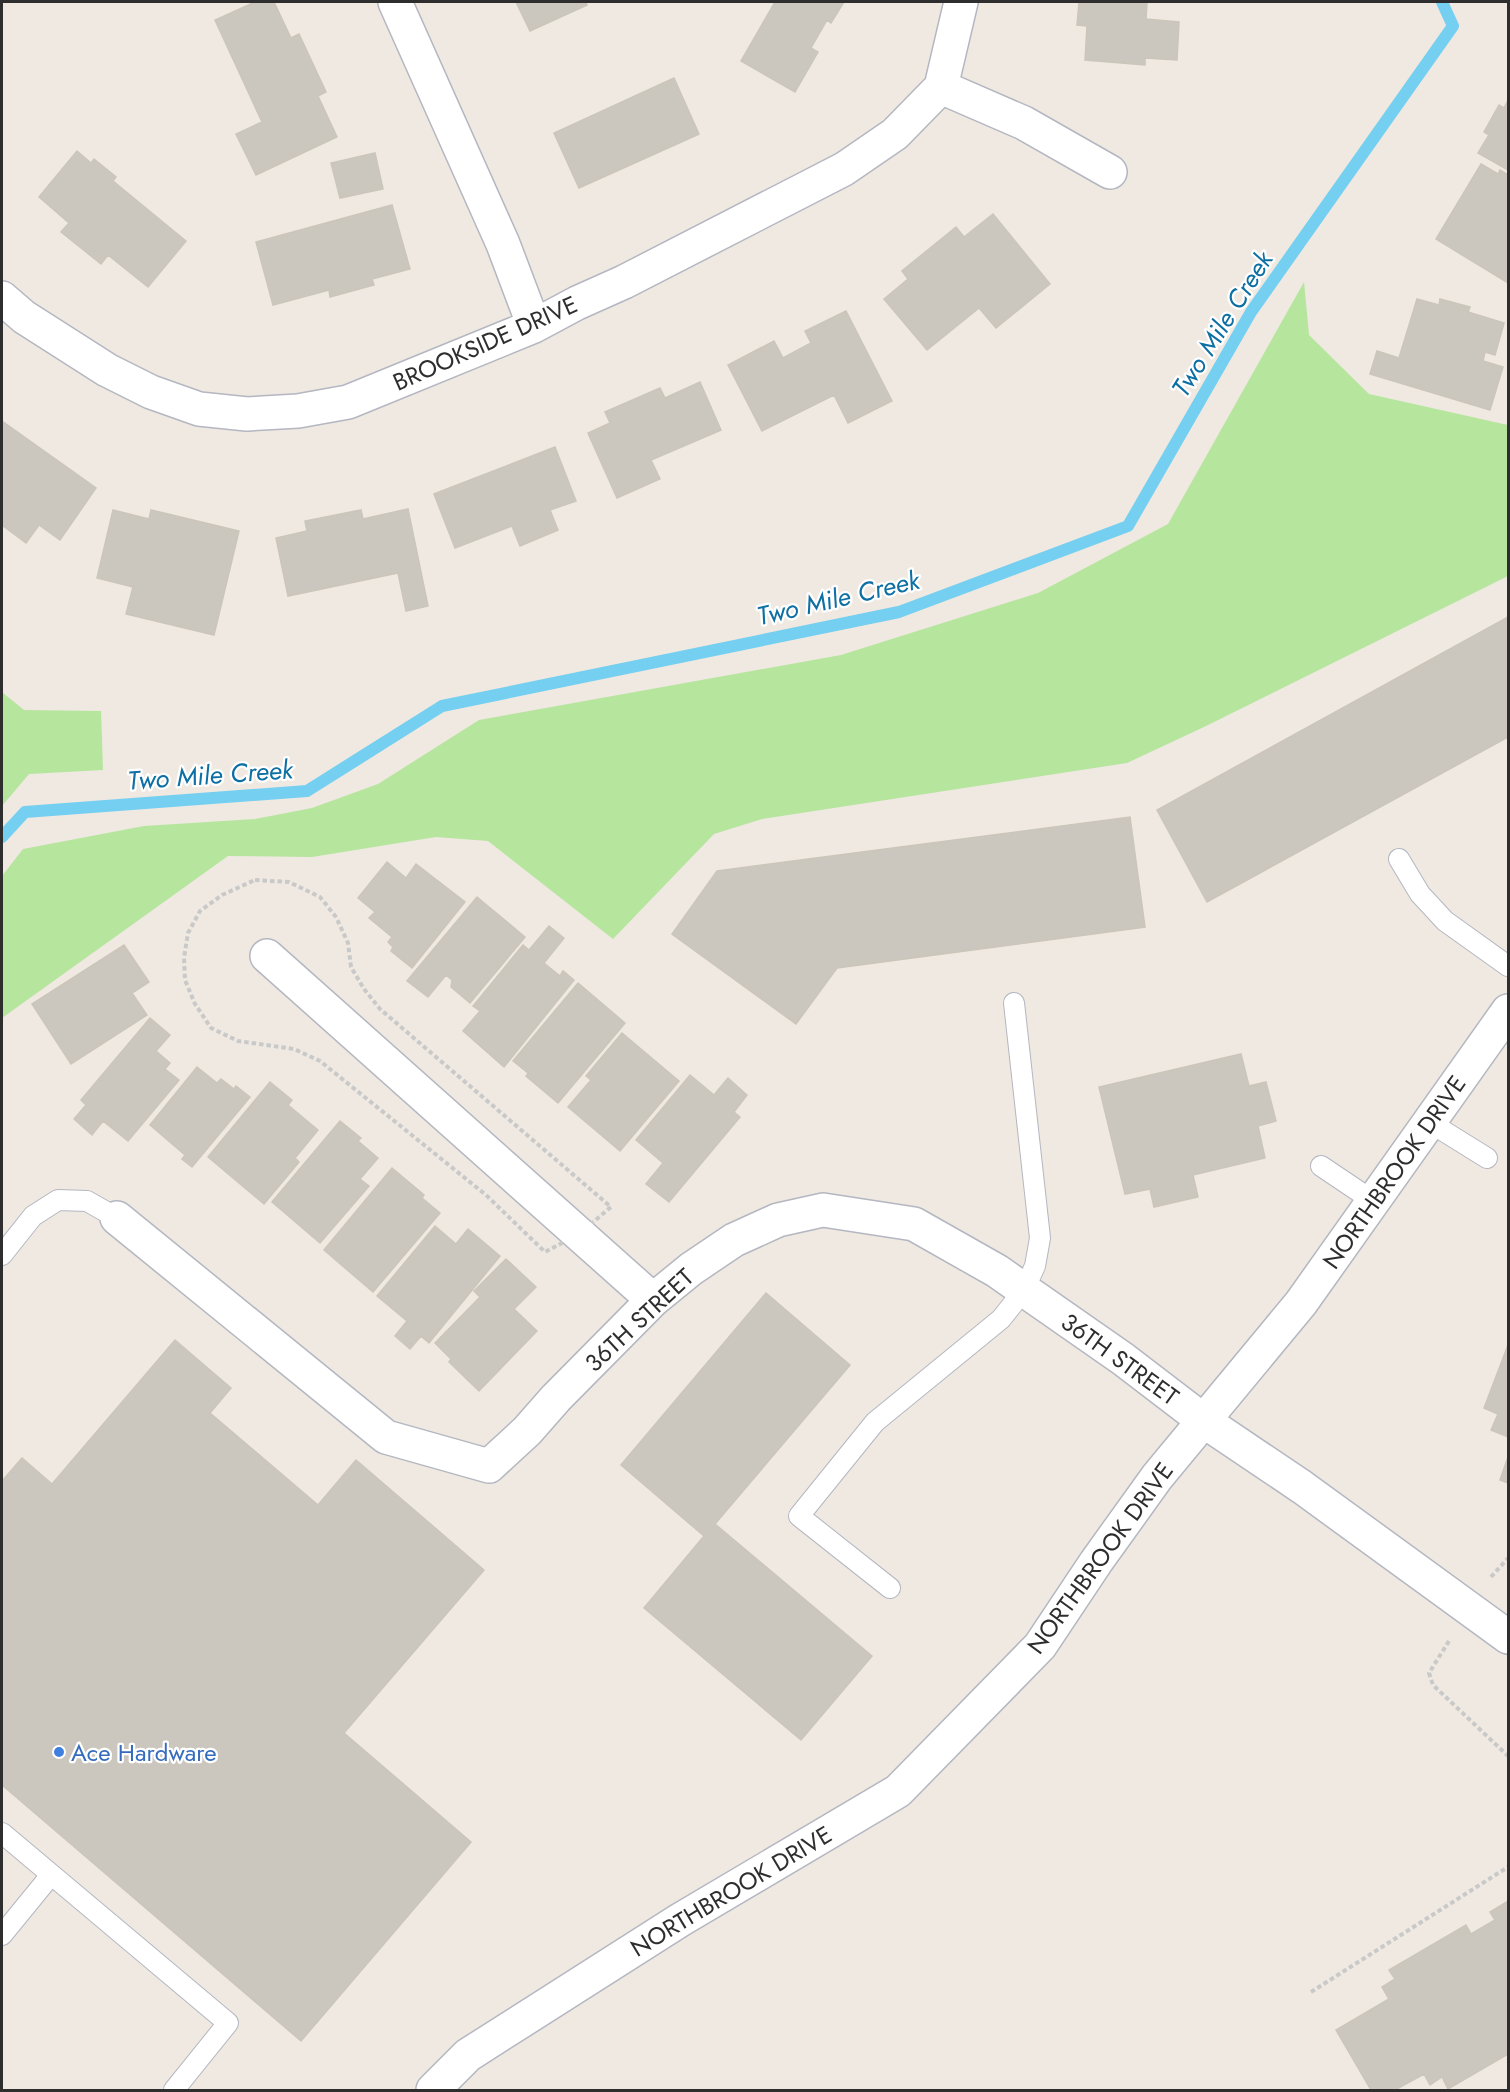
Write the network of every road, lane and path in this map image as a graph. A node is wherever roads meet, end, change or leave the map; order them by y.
1 (395, 2) edge
2 (961, 2) edge
3 (941, 87) junction
4 (1110, 172) dead end
5 (2, 298) edge
6 (534, 326) junction
7 (1399, 859) dead end
8 (267, 956) dead end
9 (1509, 966) edge
10 (1014, 1003) dead end
11 (1509, 1011) edge
12 (1429, 1122) junction
13 (1487, 1158) dead end
14 (1321, 1166) dead end
15 (1373, 1201) junction
16 (117, 1218) joint
17 (2, 1255) edge
18 (1024, 1290) junction
19 (653, 1300) junction
20 (1204, 1421) junction
21 (1509, 1558) edge
22 (890, 1588) dead end
23 (1470, 1609) junction
24 (1509, 1637) edge
25 (1509, 1756) edge
26 (2, 1833) edge
27 (1509, 1867) edge
28 (51, 1875) junction
29 (2, 1935) edge
30 (1311, 1992) dead end
31 (174, 2091) edge
32 (433, 2091) edge

1 - 6 street
2 - 3 street
3 - 4 street
3 - 6 street, BROOKSIDE DRIVE
5 - 6 street, BROOKSIDE DRIVE
7 - 9 lane
8 - 19 street
10 - 18 lane
11 - 12 street, NORTHBROOK DRIVE
12 - 13 lane
12 - 15 street, NORTHBROOK DRIVE
14 - 15 lane
15 - 20 street, NORTHBROOK DRIVE
16 - 17 lane
16 - 19 street, 36TH STREET
18 - 19 street, 36TH STREET
18 - 20 street, 36TH STREET
18 - 22 lane
20 - 23 street, 36TH STREET
20 - 32 street, NORTHBROOK DRIVE
21 - 23 path
23 - 24 street, 36TH STREET
23 - 25 path
26 - 28 lane
27 - 30 path
28 - 29 lane
28 - 31 lane

